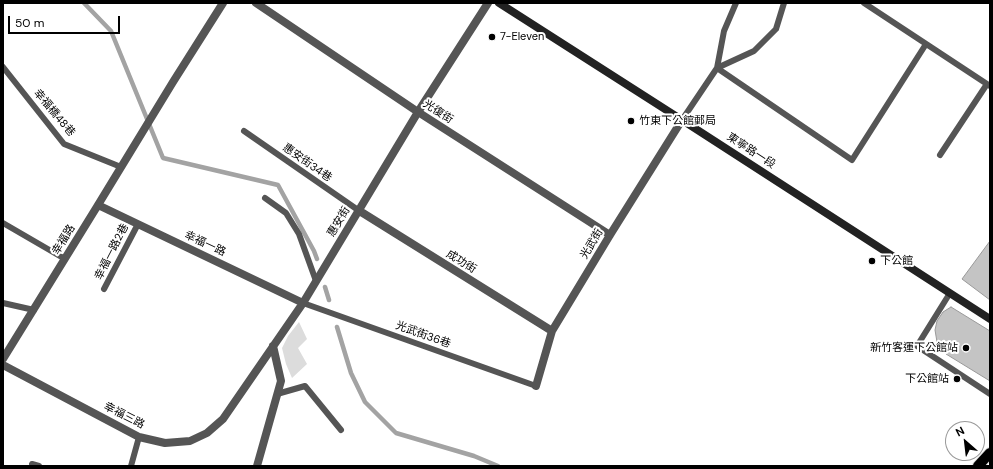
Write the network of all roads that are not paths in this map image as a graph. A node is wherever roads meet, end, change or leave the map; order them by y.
1 (223, 3) edge
2 (256, 3) edge
3 (488, 3) edge
4 (499, 3) edge
5 (736, 3) edge
6 (784, 3) edge
7 (864, 3) edge
8 (926, 44) junction
9 (3, 67) edge
10 (717, 68) junction
11 (988, 85) edge
12 (418, 112) junction
13 (682, 120) junction
14 (244, 131) dead end
15 (940, 154) dead end
16 (121, 167) junction
17 (265, 198) dead end
18 (98, 205) junction
19 (358, 210) junction
20 (3, 223) edge
21 (138, 224) junction
22 (610, 235) junction
23 (65, 259) junction
24 (316, 281) junction
25 (104, 289) dead end
26 (950, 293) junction
27 (3, 303) edge
28 (303, 303) junction
29 (34, 310) junction
30 (990, 319) edge
31 (552, 331) junction
32 (273, 346) junction
33 (3, 359) edge
34 (3, 365) edge
35 (536, 386) joint
36 (277, 394) junction
37 (990, 394) edge
38 (341, 430) dead end
39 (139, 437) junction
40 (990, 453) edge
41 (32, 464) dead end
42 (39, 466) edge
43 (131, 466) edge
44 (257, 466) edge
45 (978, 466) edge

1 - 16 street, 幸福路
2 - 12 street, 光復街
3 - 12 street, 惠安街
4 - 13 main road, 東寧路一段
5 - 10 lane
6 - 10 lane
7 - 8 lane
8 - 10 lane
8 - 11 lane
9 - 16 lane, 幸福橋48巷
10 - 13 lane
11 - 15 lane
12 - 19 street, 惠安街
12 - 22 street, 光復街
13 - 22 street, 光武街
13 - 26 main road, 東寧路一段
14 - 19 lane, 惠安街34巷
16 - 18 street, 幸福路
17 - 24 lane
18 - 21 street, 幸福一路
18 - 23 street, 幸福路
19 - 24 street, 惠安街
19 - 31 street, 成功街
20 - 23 lane
21 - 25 lane, 幸福一路2巷
21 - 28 street, 幸福一路
22 - 31 street, 光武街
23 - 29 street, 幸福路
24 - 28 street, 惠安街
26 - 30 main road, 東寧路一段
26 - 37 lane
27 - 29 lane
28 - 32 street, 惠安街
28 - 35 lane, 光武街36巷
29 - 33 street, 幸福路
31 - 35 street, 光武街
32 - 36 street
32 - 39 street, 幸福三路
34 - 39 street, 幸福三路
36 - 38 lane
36 - 44 street
39 - 43 lane
40 - 45 main road
41 - 42 lane

